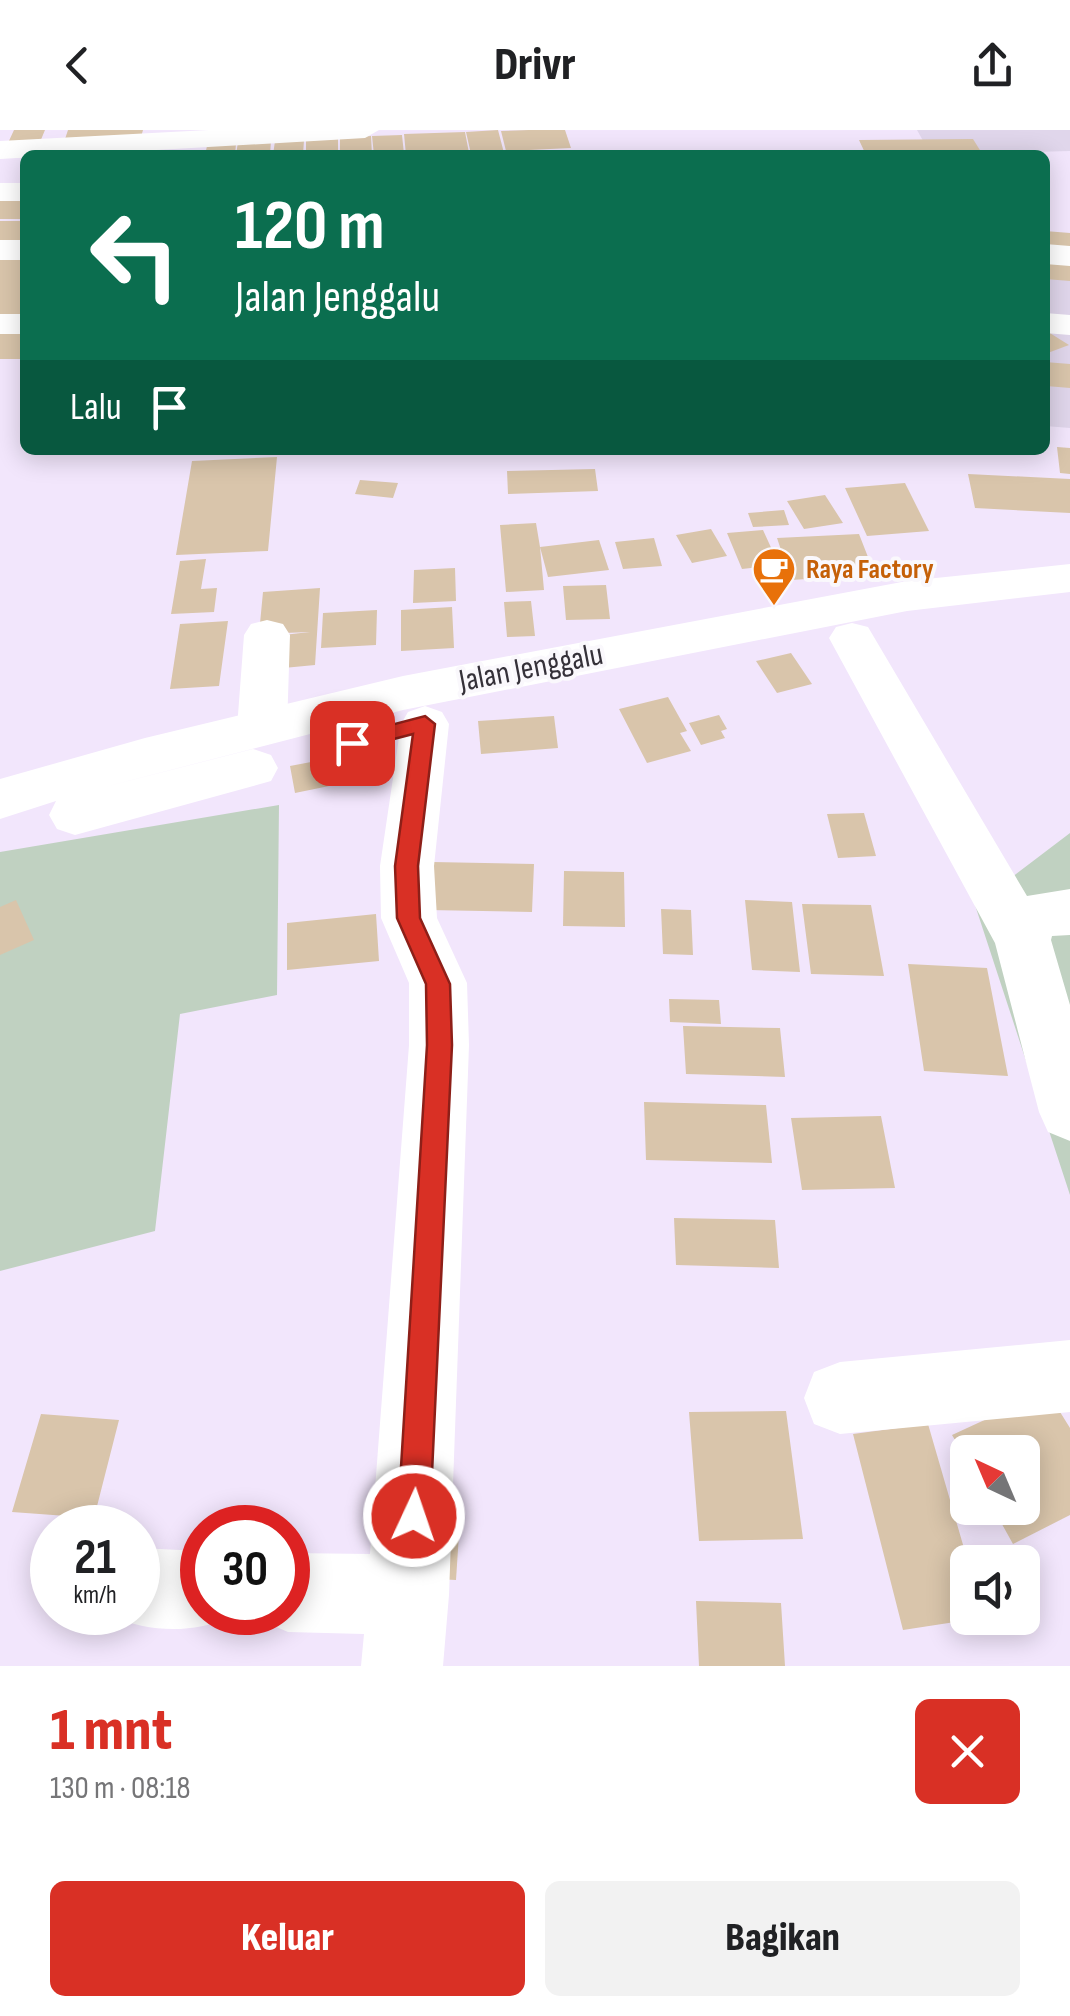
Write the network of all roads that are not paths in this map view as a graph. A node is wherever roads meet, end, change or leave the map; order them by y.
1 (365, 130) edge
2 (251, 133) edge
3 (188, 147) edge
4 (0, 150) edge
5 (1070, 578) edge
6 (1070, 613) edge
7 (266, 636) dead end
8 (852, 638) junction
9 (425, 724) junction
10 (262, 728) junction
11 (0, 799) edge
12 (0, 833) edge
13 (1046, 926) edge
14 (1070, 1112) edge
15 (1070, 1376) edge
16 (840, 1398) dead end
17 (310, 1599) edge
18 (406, 1630) edge

1 - 2 street
2 - 3 street
3 - 4 street
5 - 10 street, Jalan Jenggalu
6 - 8 street, Jalan Jenggalu
7 - 10 street
8 - 9 street, Jalan Jenggalu
8 - 13 street
9 - 12 street, Jalan Jenggalu
9 - 18 street
10 - 11 street, Jalan Jenggalu
13 - 14 street
15 - 16 street
17 - 18 street

